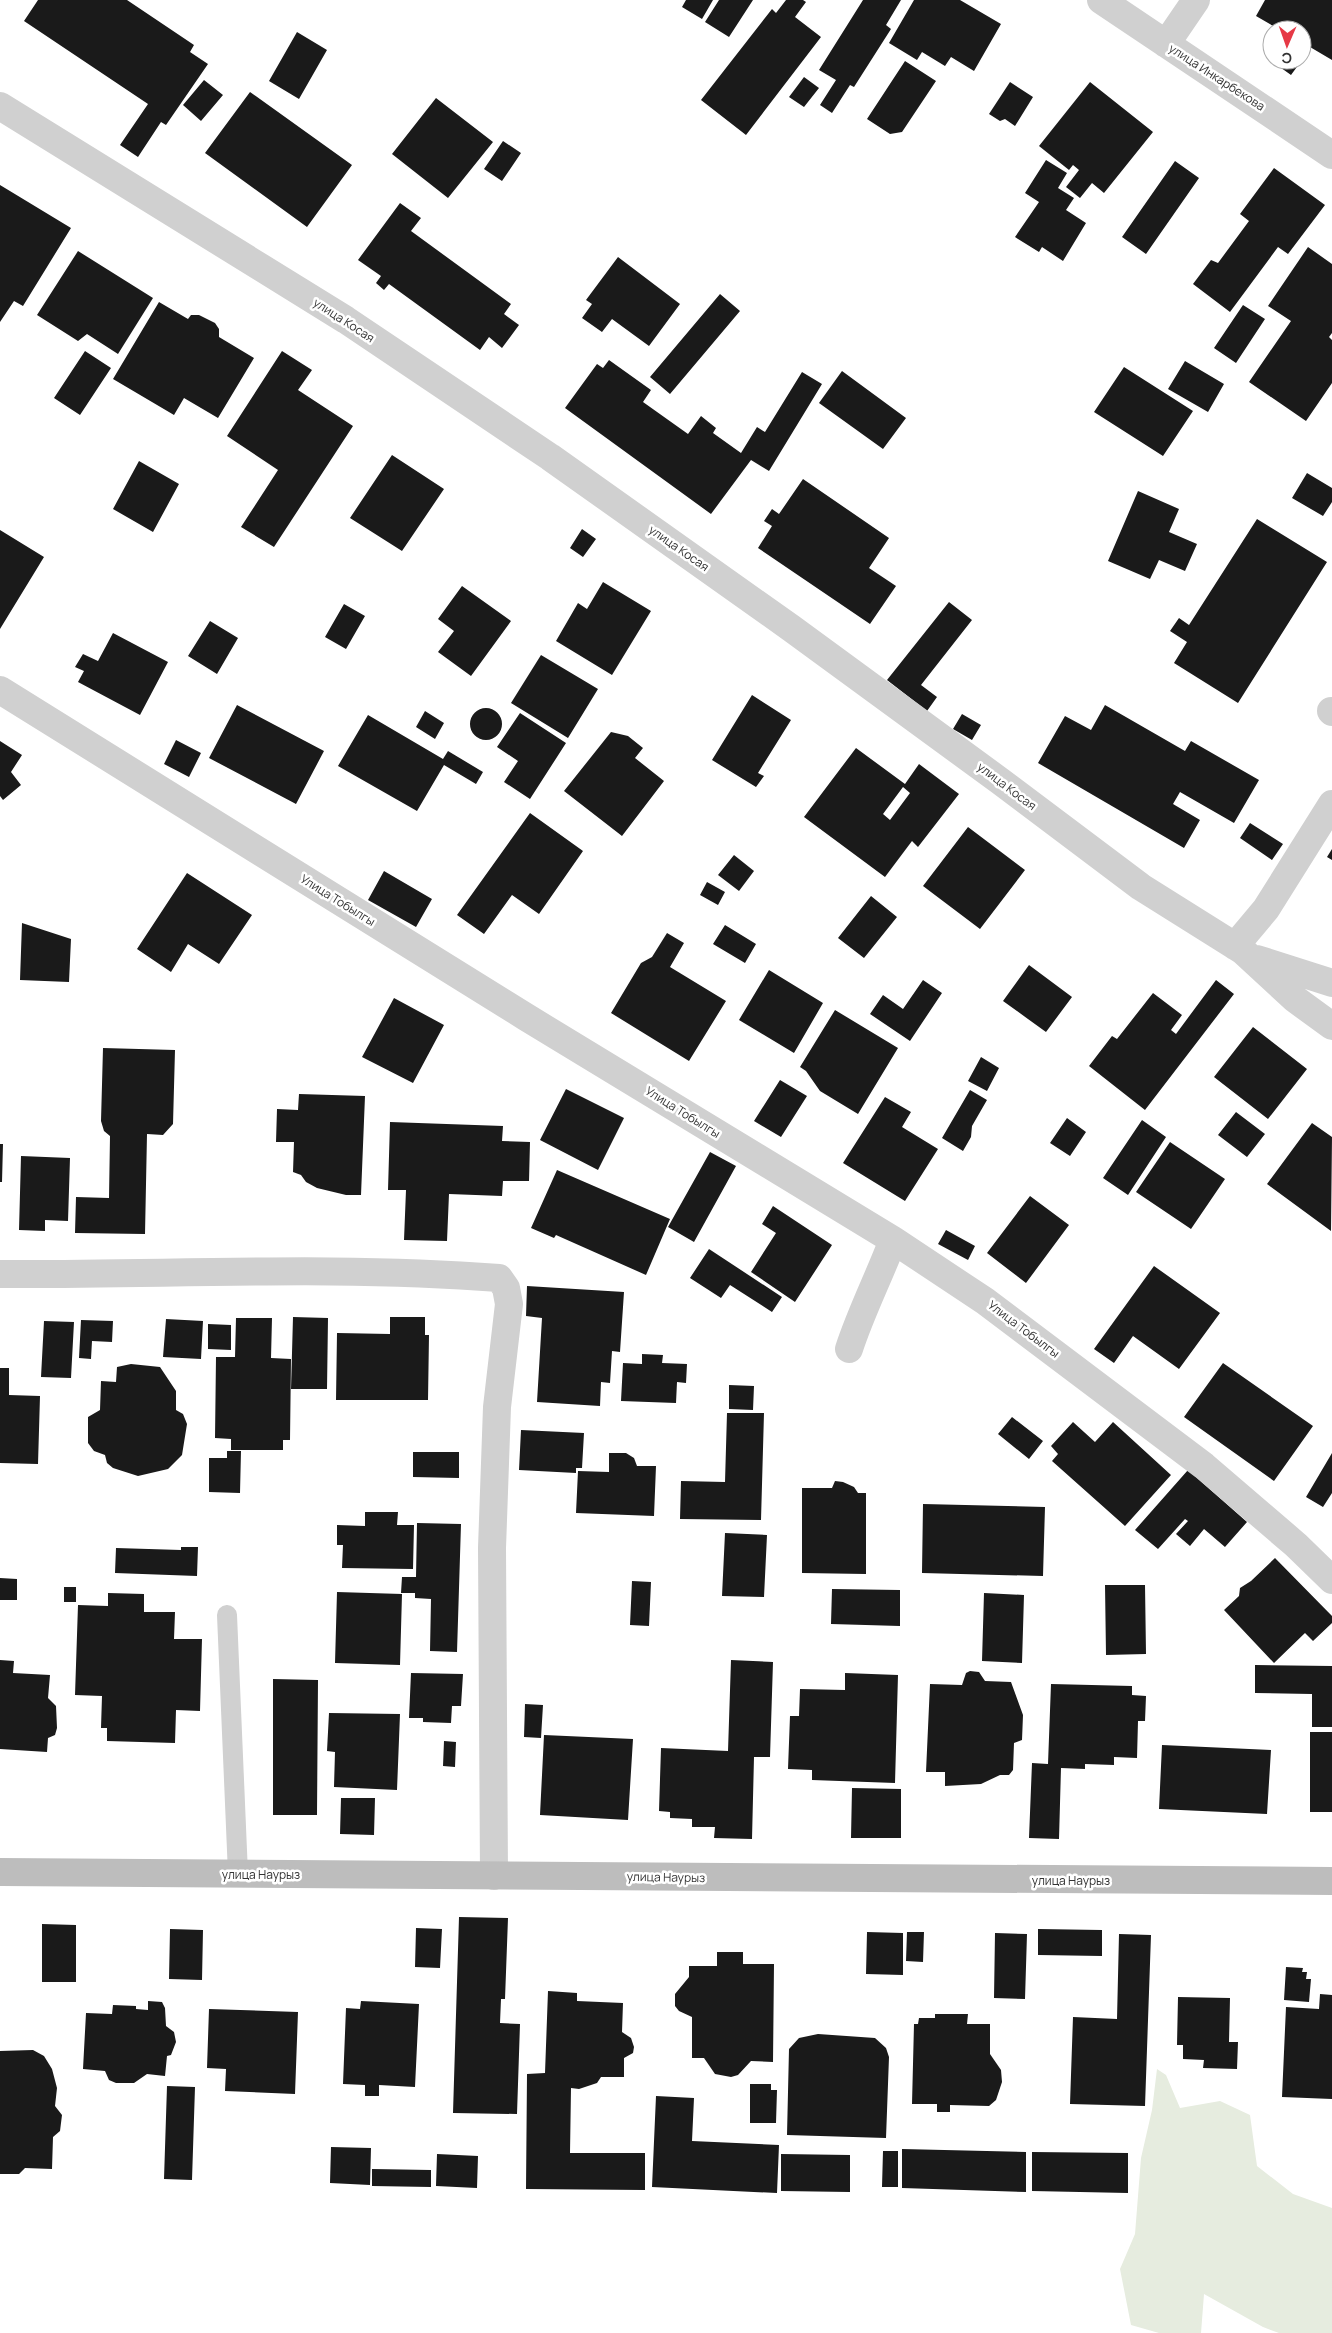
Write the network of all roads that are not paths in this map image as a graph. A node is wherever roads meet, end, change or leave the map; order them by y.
1 (1101, 0) edge
2 (1196, 0) edge
3 (1166, 44) junction
4 (0, 106) edge
5 (1332, 155) edge
6 (0, 690) edge
7 (1332, 804) edge
8 (1242, 951) junction
9 (1332, 983) edge
10 (1332, 1026) edge
11 (893, 1240) junction
12 (0, 1274) edge
13 (849, 1349) dead end
14 (1332, 1580) edge
15 (227, 1614) dead end
16 (0, 1872) edge
17 (238, 1874) junction
18 (494, 1876) junction
19 (1332, 1881) edge

1 - 3 street, улица Инкарбекова
2 - 3 street
3 - 5 street, улица Инкарбекова
4 - 8 street, улица Косая
6 - 11 street, Улица Тобылгы
7 - 8 street
8 - 9 street
8 - 10 street, улица Косая
11 - 13 street
11 - 14 street, Улица Тобылгы
12 - 18 street
15 - 17 lane
16 - 17 street, улица Наурыз
17 - 18 street, улица Наурыз
18 - 19 street, улица Наурыз

